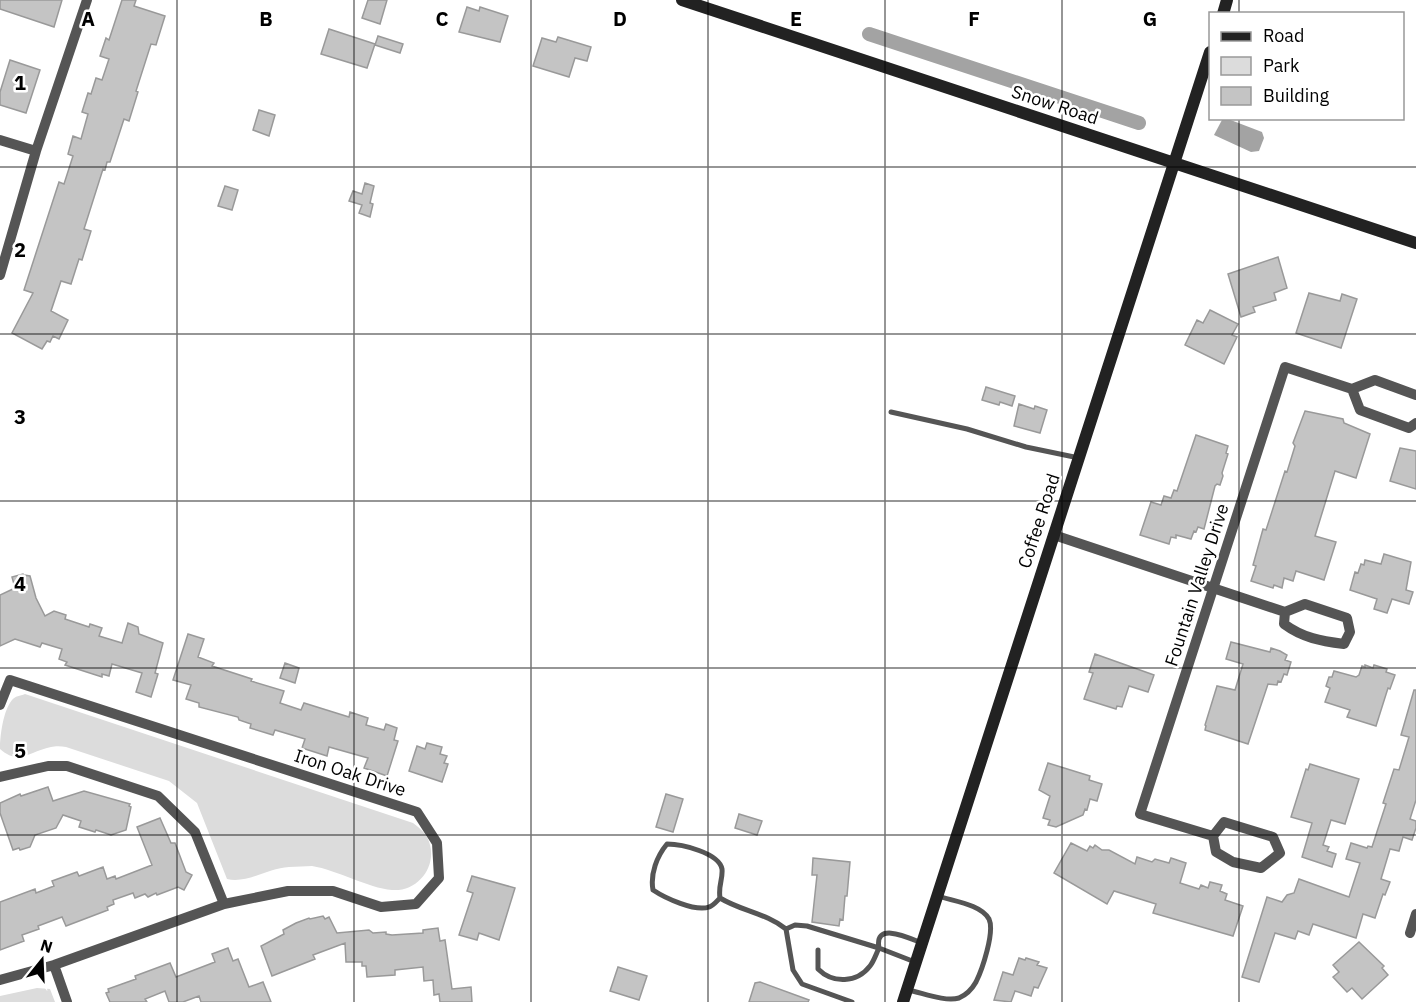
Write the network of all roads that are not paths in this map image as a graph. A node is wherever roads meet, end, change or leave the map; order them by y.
1 (87, 0) edge
2 (682, 0) edge
3 (1209, 55) edge
4 (0, 140) edge
5 (36, 151) junction
6 (1174, 164) junction
7 (1416, 243) edge
8 (0, 275) edge
9 (1352, 389) junction
10 (1416, 395) edge
11 (891, 412) dead end
12 (1416, 423) edge
13 (1079, 458) junction
14 (1054, 535) junction
15 (1213, 588) junction
16 (1285, 612) junction
17 (0, 705) edge
18 (0, 777) edge
19 (1213, 836) junction
20 (937, 896) junction
21 (720, 898) junction
22 (224, 904) junction
23 (1416, 914) edge
24 (786, 929) junction
25 (1410, 933) dead end
26 (922, 943) junction
27 (879, 948) junction
28 (818, 950) dead end
29 (916, 962) junction
30 (54, 965) junction
31 (0, 980) edge
32 (907, 990) junction
33 (66, 1002) edge
34 (852, 1002) edge
35 (903, 1002) edge

1 - 5 street
2 - 6 main road, Snow Road
3 - 6 main road, Coffee Road
4 - 5 street
5 - 8 street
6 - 7 main road, Snow Road
6 - 13 main road, Coffee Road
9 - 10 street
9 - 12 street
9 - 15 street, Fountain Valley Drive
11 - 13 lane
13 - 14 main road, Coffee Road
14 - 15 street
14 - 20 main road, Coffee Road
15 - 16 street
15 - 19 street, Fountain Valley Drive
16 - 16 street
17 - 22 street, Iron Oak Drive
18 - 22 street
19 - 19 street
20 - 26 main road, Coffee Road
20 - 32 lane
21 - 21 lane
21 - 24 lane
22 - 30 street, Iron Oak Drive
23 - 25 street
24 - 27 lane
24 - 34 lane
26 - 27 lane
26 - 29 main road, Coffee Road
27 - 28 lane
27 - 29 lane
29 - 32 main road, Coffee Road
30 - 31 street, Iron Oak Drive
30 - 33 street
32 - 35 main road, Coffee Road

